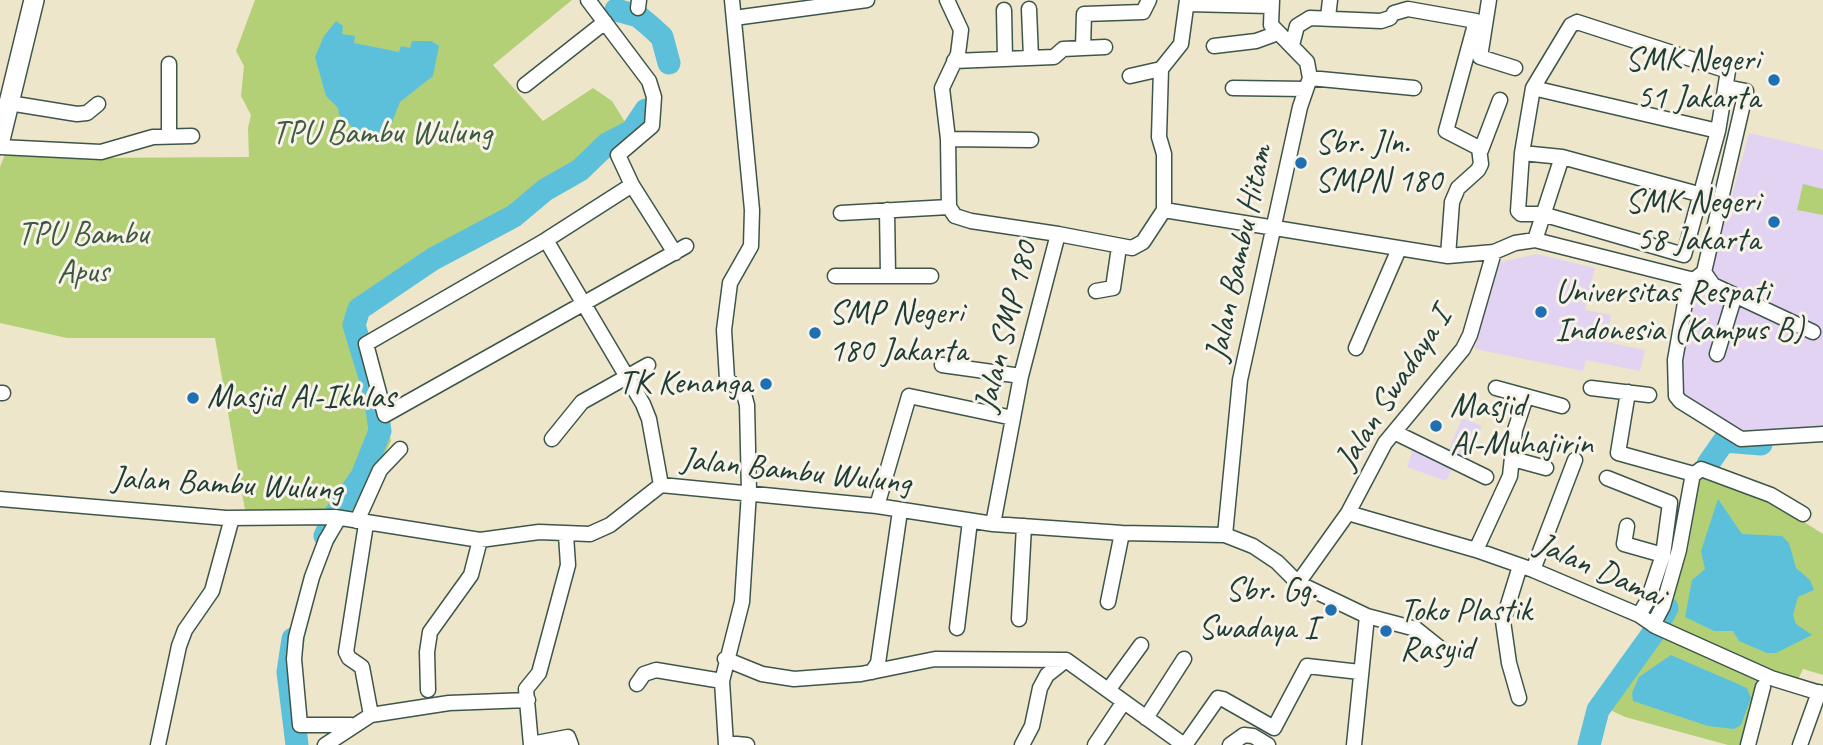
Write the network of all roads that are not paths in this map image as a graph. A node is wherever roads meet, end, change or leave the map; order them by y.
1 (34, 0) edge
2 (588, 0) edge
3 (732, 0) edge
4 (867, 0) edge
5 (947, 0) edge
6 (1149, 0) edge
7 (1330, 0) edge
8 (1489, 0) edge
9 (1187, 2) edge
10 (1271, 3) edge
11 (1430, 6) edge
12 (1029, 9) dead end
13 (1004, 10) dead end
14 (1328, 17) junction
15 (734, 18) junction
16 (605, 22) junction
17 (1278, 33) junction
18 (1292, 45) junction
19 (1214, 46) dead end
20 (1105, 47) dead end
21 (1083, 48) junction
22 (1474, 56) junction
23 (1031, 58) junction
24 (1005, 59) junction
25 (954, 61) junction
26 (169, 64) dead end
27 (1515, 68) dead end
28 (1161, 69) junction
29 (1130, 76) dead end
30 (1308, 83) junction
31 (525, 85) dead end
32 (1726, 87) junction
33 (1233, 88) dead end
34 (1414, 88) dead end
35 (1533, 88) junction
36 (1500, 100) dead end
37 (9, 103) junction
38 (98, 104) dead end
39 (1718, 131) junction
40 (169, 134) junction
41 (192, 136) dead end
42 (948, 139) junction
43 (0, 140) edge
44 (1031, 140) dead end
45 (0, 147) edge
46 (1481, 150) junction
47 (1522, 153) junction
48 (1562, 157) junction
49 (632, 185) junction
50 (1702, 195) junction
51 (949, 207) junction
52 (887, 210) junction
53 (1164, 210) junction
54 (841, 213) dead end
55 (1542, 214) junction
56 (1275, 226) junction
57 (1058, 234) junction
58 (546, 240) junction
59 (1535, 240) junction
60 (1119, 247) junction
61 (1399, 249) junction
62 (1494, 252) junction
63 (1448, 256) junction
64 (1704, 272) junction
65 (888, 275) junction
66 (835, 276) dead end
67 (931, 276) dead end
68 (1689, 281) junction
69 (1096, 292) dead end
70 (1735, 295) junction
71 (585, 302) junction
72 (1813, 332) dead end
73 (1356, 348) dead end
74 (1717, 354) dead end
75 (648, 365) dead end
76 (942, 365) dead end
77 (626, 375) junction
78 (1021, 376) junction
79 (1496, 388) dead end
80 (1591, 388) dead end
81 (1628, 393) junction
82 (1649, 395) dead end
83 (1526, 397) junction
84 (1562, 407) dead end
85 (1013, 418) junction
86 (1394, 432) junction
87 (1823, 434) edge
88 (552, 439) dead end
89 (400, 449) dead end
90 (1513, 459) junction
91 (1575, 460) dead end
92 (1546, 468) dead end
93 (1692, 476) junction
94 (1486, 477) dead end
95 (1607, 478) dead end
96 (661, 485) junction
97 (749, 492) junction
98 (0, 499) edge
99 (877, 506) junction
100 (900, 511) junction
101 (1348, 513) junction
102 (1803, 514) dead end
103 (332, 517) junction
104 (232, 518) junction
105 (361, 522) junction
106 (970, 522) junction
107 (993, 524) junction
108 (1024, 526) junction
109 (1627, 526) dead end
110 (1122, 533) junction
111 (566, 534) junction
112 (1224, 535) junction
113 (480, 540) junction
114 (1476, 550) junction
115 (1663, 555) junction
116 (1526, 568) junction
117 (1298, 583) junction
118 (1108, 602) dead end
119 (1639, 615) junction
120 (1367, 616) junction
121 (1018, 619) dead end
122 (1656, 627) junction
123 (957, 628) dead end
124 (1141, 645) dead end
125 (1441, 649) dead end
126 (725, 659) junction
127 (1184, 659) dead end
128 (1066, 660) junction
129 (1360, 671) junction
130 (872, 672) junction
131 (722, 681) junction
132 (637, 684) dead end
133 (1763, 687) dead end
134 (1110, 689) junction
135 (428, 690) dead end
136 (1821, 693) edge
137 (1519, 698) dead end
138 (528, 700) junction
139 (1123, 703) junction
140 (371, 715) junction
141 (1146, 718) junction
142 (351, 725) junction
143 (726, 744) edge
144 (158, 745) edge
145 (325, 745) edge
146 (531, 745) edge
147 (571, 745) edge
148 (747, 745) edge
149 (1022, 745) edge
150 (1095, 745) edge
151 (1184, 745) edge
152 (1230, 745) edge
153 (1268, 745) edge
154 (1354, 745) edge
155 (1748, 745) edge
156 (1800, 745) edge

1 - 37 street
2 - 16 street
3 - 15 street
4 - 15 street
5 - 25 street
6 - 21 street
7 - 14 street
8 - 22 street
9 - 10 street
9 - 28 street
10 - 17 street
11 - 14 street
11 - 22 street
12 - 23 street
13 - 24 street
14 - 18 street
15 - 97 street
16 - 31 street
16 - 49 street
17 - 18 street
17 - 19 street
18 - 30 street
20 - 21 street
21 - 23 street
22 - 27 street
22 - 46 street
23 - 24 street
24 - 25 street
25 - 42 street
26 - 40 street
28 - 29 street
28 - 53 street
30 - 33 street
30 - 34 street
30 - 56 street, Jalan Bambu Hitam
32 - 35 street
32 - 39 street
32 - 64 street
35 - 39 street
35 - 47 street
36 - 46 street
37 - 38 street
37 - 43 street
39 - 50 street
40 - 41 street
40 - 45 street
42 - 44 street
42 - 51 street
46 - 63 street
47 - 48 street
47 - 55 street
48 - 50 street
48 - 55 street
49 - 58 street
49 - 71 street
50 - 55 street
51 - 52 street
51 - 57 street
52 - 54 street
52 - 65 street
53 - 56 street
53 - 60 street
55 - 59 street
56 - 61 street
56 - 112 street, Jalan Bambu Hitam
57 - 60 street, Jalan SMP 180
57 - 78 street, Jalan SMP 180
58 - 71 street
58 - 71 street
59 - 62 street
59 - 68 street
60 - 69 street
61 - 63 street
61 - 73 street
62 - 63 street
62 - 86 street, Jalan Swadaya I
64 - 68 street
64 - 70 street
65 - 66 street
65 - 67 street
68 - 87 street
70 - 72 street
70 - 74 street
71 - 77 street
75 - 77 street
76 - 78 street
77 - 88 street
77 - 96 street
78 - 85 street, Jalan SMP 180
79 - 83 street
80 - 81 street
81 - 82 street
81 - 93 street
83 - 84 street
83 - 90 street
85 - 99 street
85 - 107 street, Jalan SMP 180
86 - 94 street
86 - 101 street, Jalan Swadaya I
89 - 105 street
90 - 92 street
90 - 114 street
91 - 116 street
93 - 102 street
93 - 122 street
95 - 115 street
96 - 97 street, Jalan Bambu Wulung
96 - 111 street, Jalan Bambu Wulung
97 - 99 street, Jalan Bambu Wulung
97 - 126 street
98 - 104 street, Jalan Bambu Wulung
99 - 100 street, Jalan Bambu Wulung
100 - 106 street, Jalan Bambu Wulung
100 - 130 street
101 - 114 street, Jalan Damai
101 - 117 street, Jalan Swadaya I
103 - 104 street, Jalan Bambu Wulung
103 - 105 street, Jalan Bambu Wulung
103 - 142 street
104 - 144 street
105 - 113 street, Jalan Bambu Wulung
105 - 140 street
106 - 107 street, Jalan Bambu Wulung
106 - 123 street
107 - 108 street, Jalan Bambu Wulung
108 - 110 street, Jalan Bambu Wulung
108 - 121 street
109 - 115 street
110 - 112 street, Jalan Bambu Wulung
110 - 118 street
111 - 113 street, Jalan Bambu Wulung
111 - 138 street
112 - 117 street, Jalan Bambu Wulung
113 - 135 street
114 - 116 street, Jalan Damai
115 - 119 street
116 - 119 street, Jalan Damai
116 - 137 street
117 - 120 street, Jalan Bambu Wulung
119 - 122 street, Jalan Damai
120 - 125 street, Jalan Bambu Wulung
120 - 129 street
122 - 136 street, Jalan Damai
124 - 134 street
126 - 130 street
126 - 131 street
127 - 141 street
128 - 130 street
128 - 134 street
128 - 149 street
129 - 151 street
129 - 154 street
131 - 132 street
131 - 143 street
133 - 155 street
134 - 139 street
136 - 156 street
138 - 140 street
138 - 146 street
139 - 141 street
139 - 150 street
140 - 142 street
141 - 151 street
142 - 145 street
143 - 148 street
146 - 147 street
152 - 153 street

